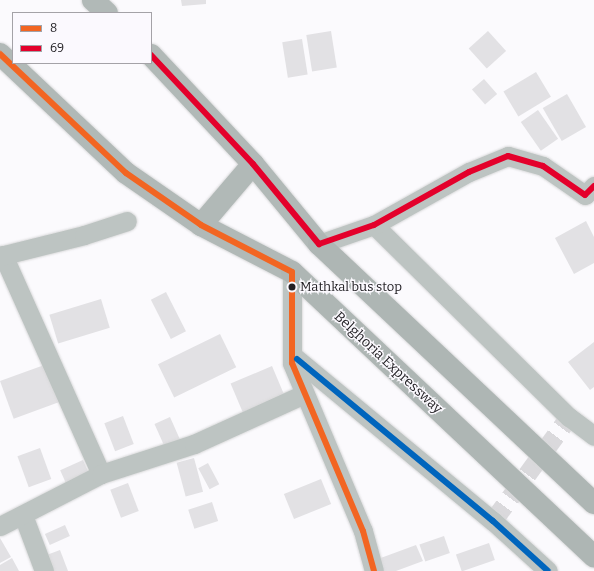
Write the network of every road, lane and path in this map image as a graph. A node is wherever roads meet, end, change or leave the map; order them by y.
1 (93, 0) edge
2 (106, 12) edge
3 (0, 54) edge
4 (152, 56) edge
5 (253, 164) junction
6 (594, 186) edge
7 (127, 221) dead end
8 (201, 225) junction
9 (374, 225) junction
10 (319, 244) junction
11 (1, 255) edge
12 (292, 272) junction
13 (292, 355) junction
14 (304, 394) junction
15 (594, 436) edge
16 (101, 474) junction
17 (594, 503) edge
18 (23, 515) junction
19 (0, 526) edge
20 (594, 557) edge
21 (44, 571) edge
22 (374, 571) edge
23 (548, 571) edge

1 - 2 highway
3 - 8 highway, Belghoria Expressway
4 - 5 highway
5 - 8 highway
5 - 10 highway
6 - 9 street
7 - 11 street
8 - 12 highway, Belghoria Expressway
9 - 10 street
9 - 15 street
10 - 17 highway
11 - 16 street
12 - 13 street
12 - 20 highway, Belghoria Expressway
13 - 14 street
13 - 23 street
14 - 16 street
14 - 22 street
16 - 18 street
18 - 19 street
18 - 21 street

